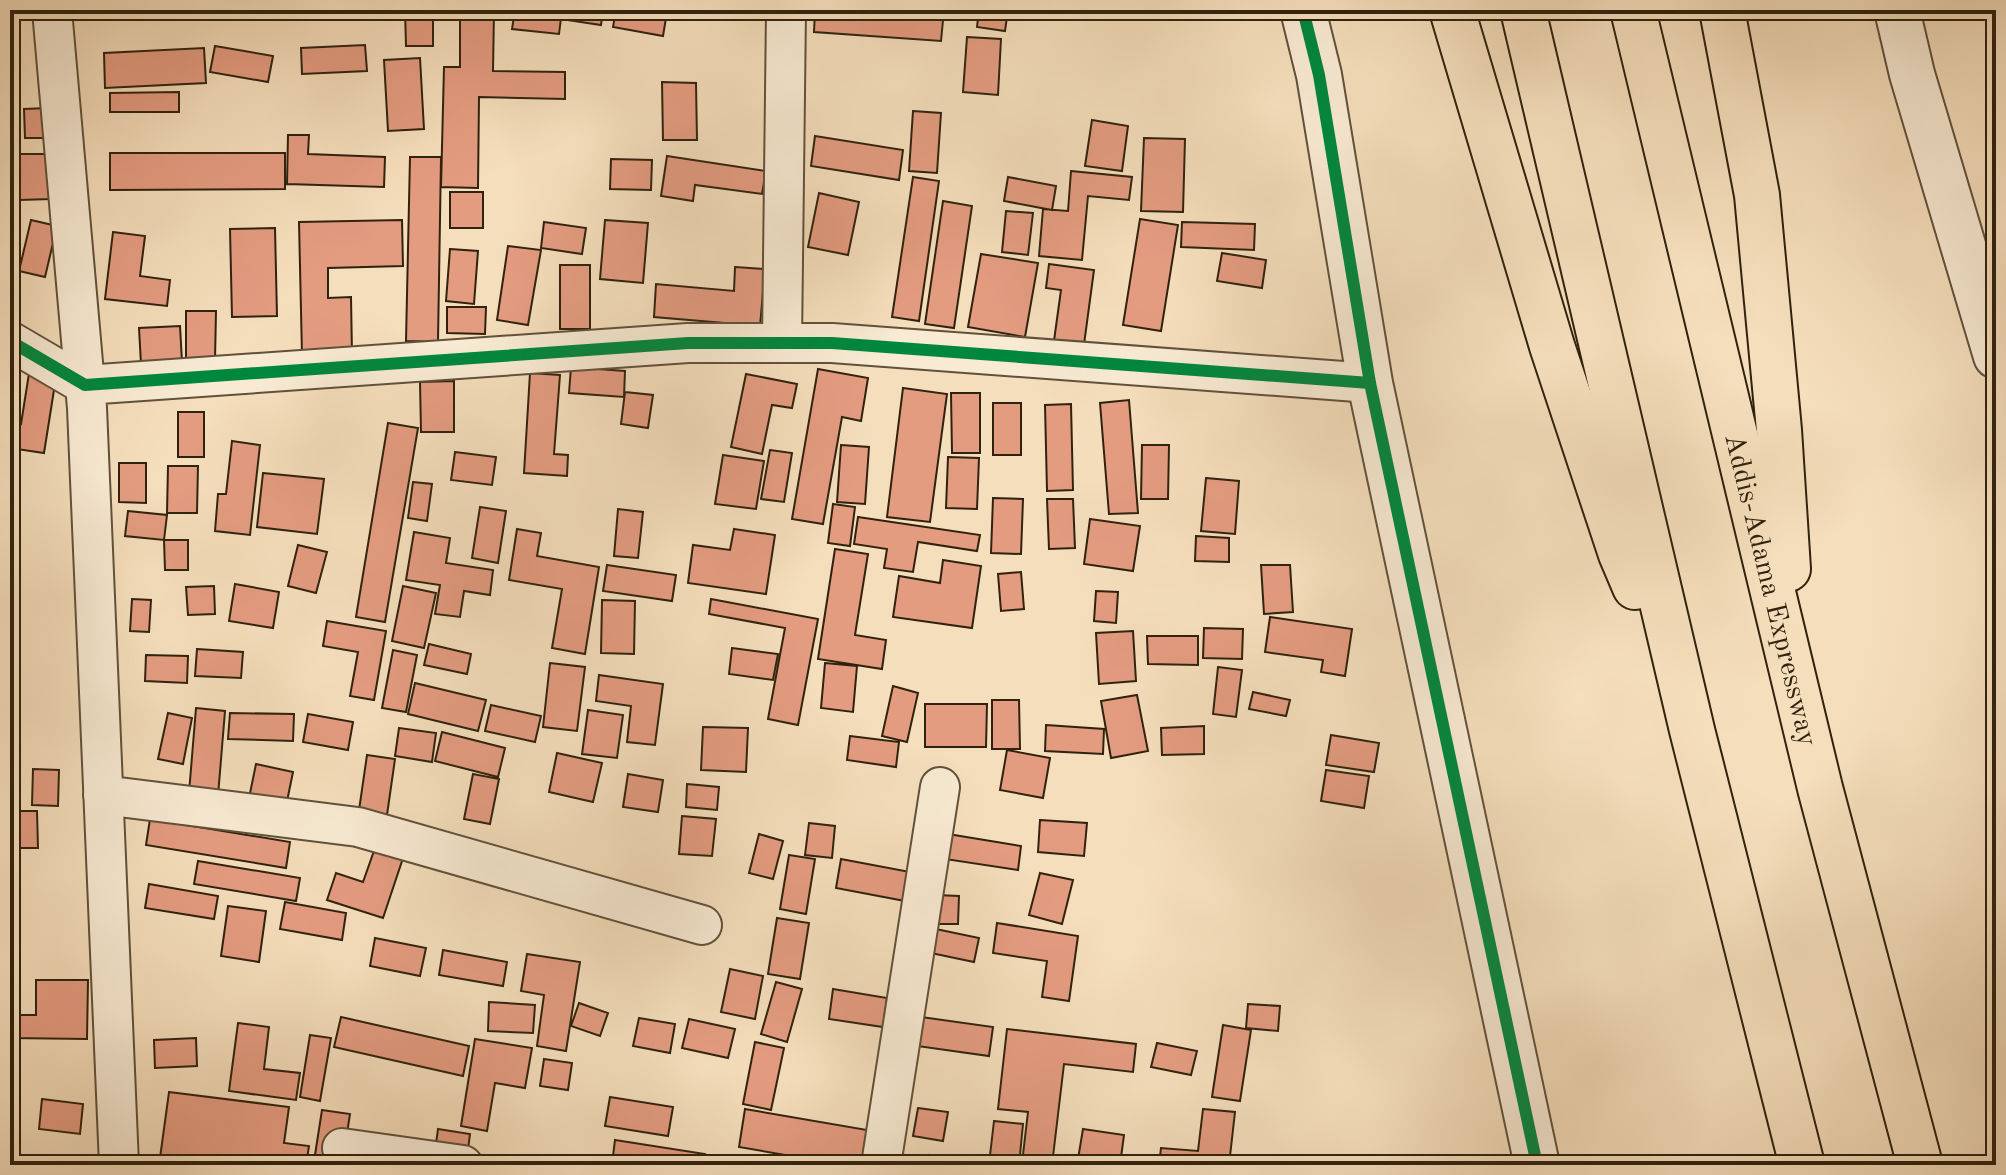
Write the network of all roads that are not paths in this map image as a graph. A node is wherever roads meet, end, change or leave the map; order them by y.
1 (52, 10) edge
2 (786, 10) edge
3 (1303, 10) edge
4 (1452, 10) edge
5 (1523, 10) edge
6 (1633, 10) edge
7 (1722, 10) edge
8 (1897, 10) edge
9 (10, 341) edge
10 (782, 343) junction
11 (1996, 356) edge
12 (1370, 383) junction
13 (85, 385) junction
14 (1797, 695) junction
15 (1692, 730) junction
16 (940, 787) dead end
17 (103, 795) junction
18 (702, 925) dead end
19 (342, 1148) dead end
20 (119, 1165) edge
21 (463, 1165) edge
22 (881, 1165) edge
23 (1537, 1165) edge
24 (1802, 1165) edge
25 (1920, 1165) edge

1 - 13 street
2 - 10 street
3 - 12 street
4 - 15 highway
5 - 15 highway
6 - 14 highway, Addis-Adama Expressway
7 - 14 highway
8 - 11 street
9 - 13 street
10 - 12 street
10 - 13 street
12 - 23 street
13 - 17 street
14 - 25 highway, Addis-Adama Expressway
15 - 24 highway
16 - 22 street
17 - 18 street
17 - 20 street
19 - 21 street

